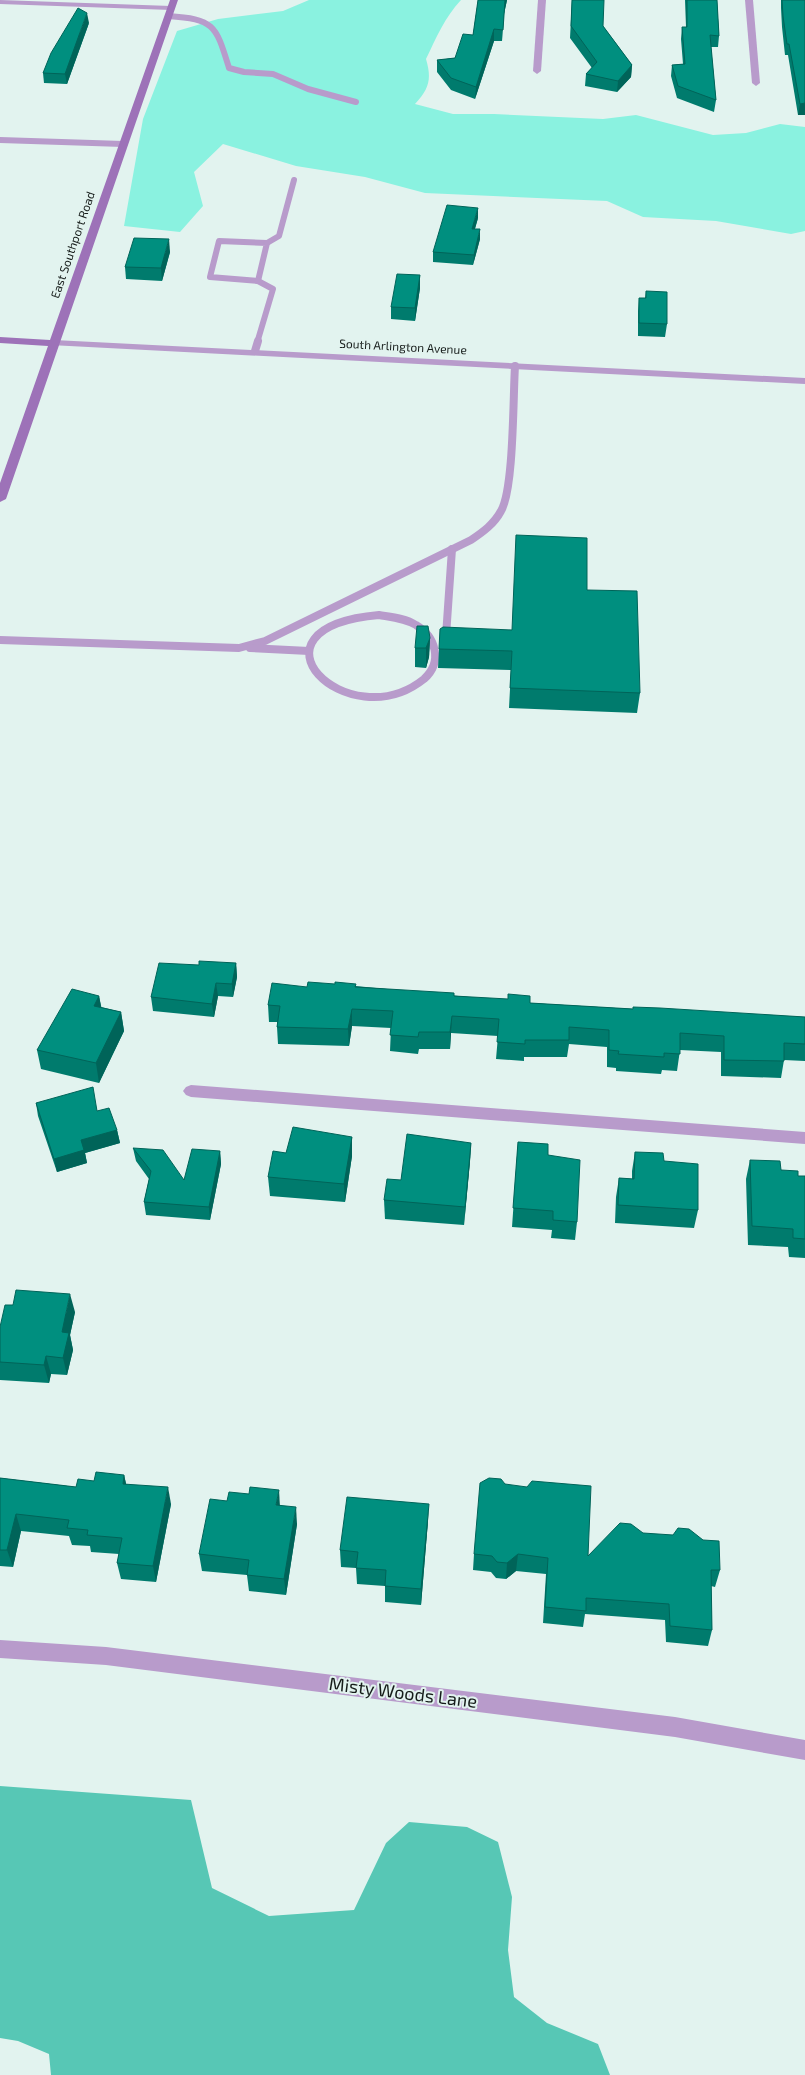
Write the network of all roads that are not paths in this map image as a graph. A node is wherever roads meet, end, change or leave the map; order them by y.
1 (542, 0) edge
2 (749, 0) edge
3 (0, 2) edge
4 (171, 8) edge
5 (537, 71) dead end
6 (756, 83) dead end
7 (356, 102) dead end
8 (0, 140) edge
9 (123, 144) junction
10 (294, 180) dead end
11 (267, 243) junction
12 (258, 280) junction
13 (0, 340) edge
14 (54, 342) junction
15 (255, 351) junction
16 (515, 366) junction
17 (805, 380) edge
18 (0, 499) edge
19 (452, 549) junction
20 (0, 640) edge
21 (436, 645) junction
22 (239, 648) junction
23 (309, 650) junction
24 (191, 1091) dead end
25 (805, 1138) edge
26 (0, 1649) edge
27 (805, 1750) edge

1 - 5 street
2 - 6 street
3 - 4 street
4 - 7 lane
4 - 9 main road, East Southport Road
8 - 9 lane
9 - 14 main road, East Southport Road
10 - 11 lane
11 - 12 lane
11 - 12 lane
12 - 15 lane
13 - 14 main road, South Arlington Avenue
14 - 15 street, South Arlington Avenue
14 - 18 main road, East Southport Road
15 - 16 street, South Arlington Avenue
16 - 17 street, South Arlington Avenue
16 - 19 lane
19 - 21 lane
19 - 22 lane
20 - 22 lane
21 - 23 lane
21 - 23 lane
22 - 23 lane
24 - 25 street
26 - 27 street, Misty Woods Lane

